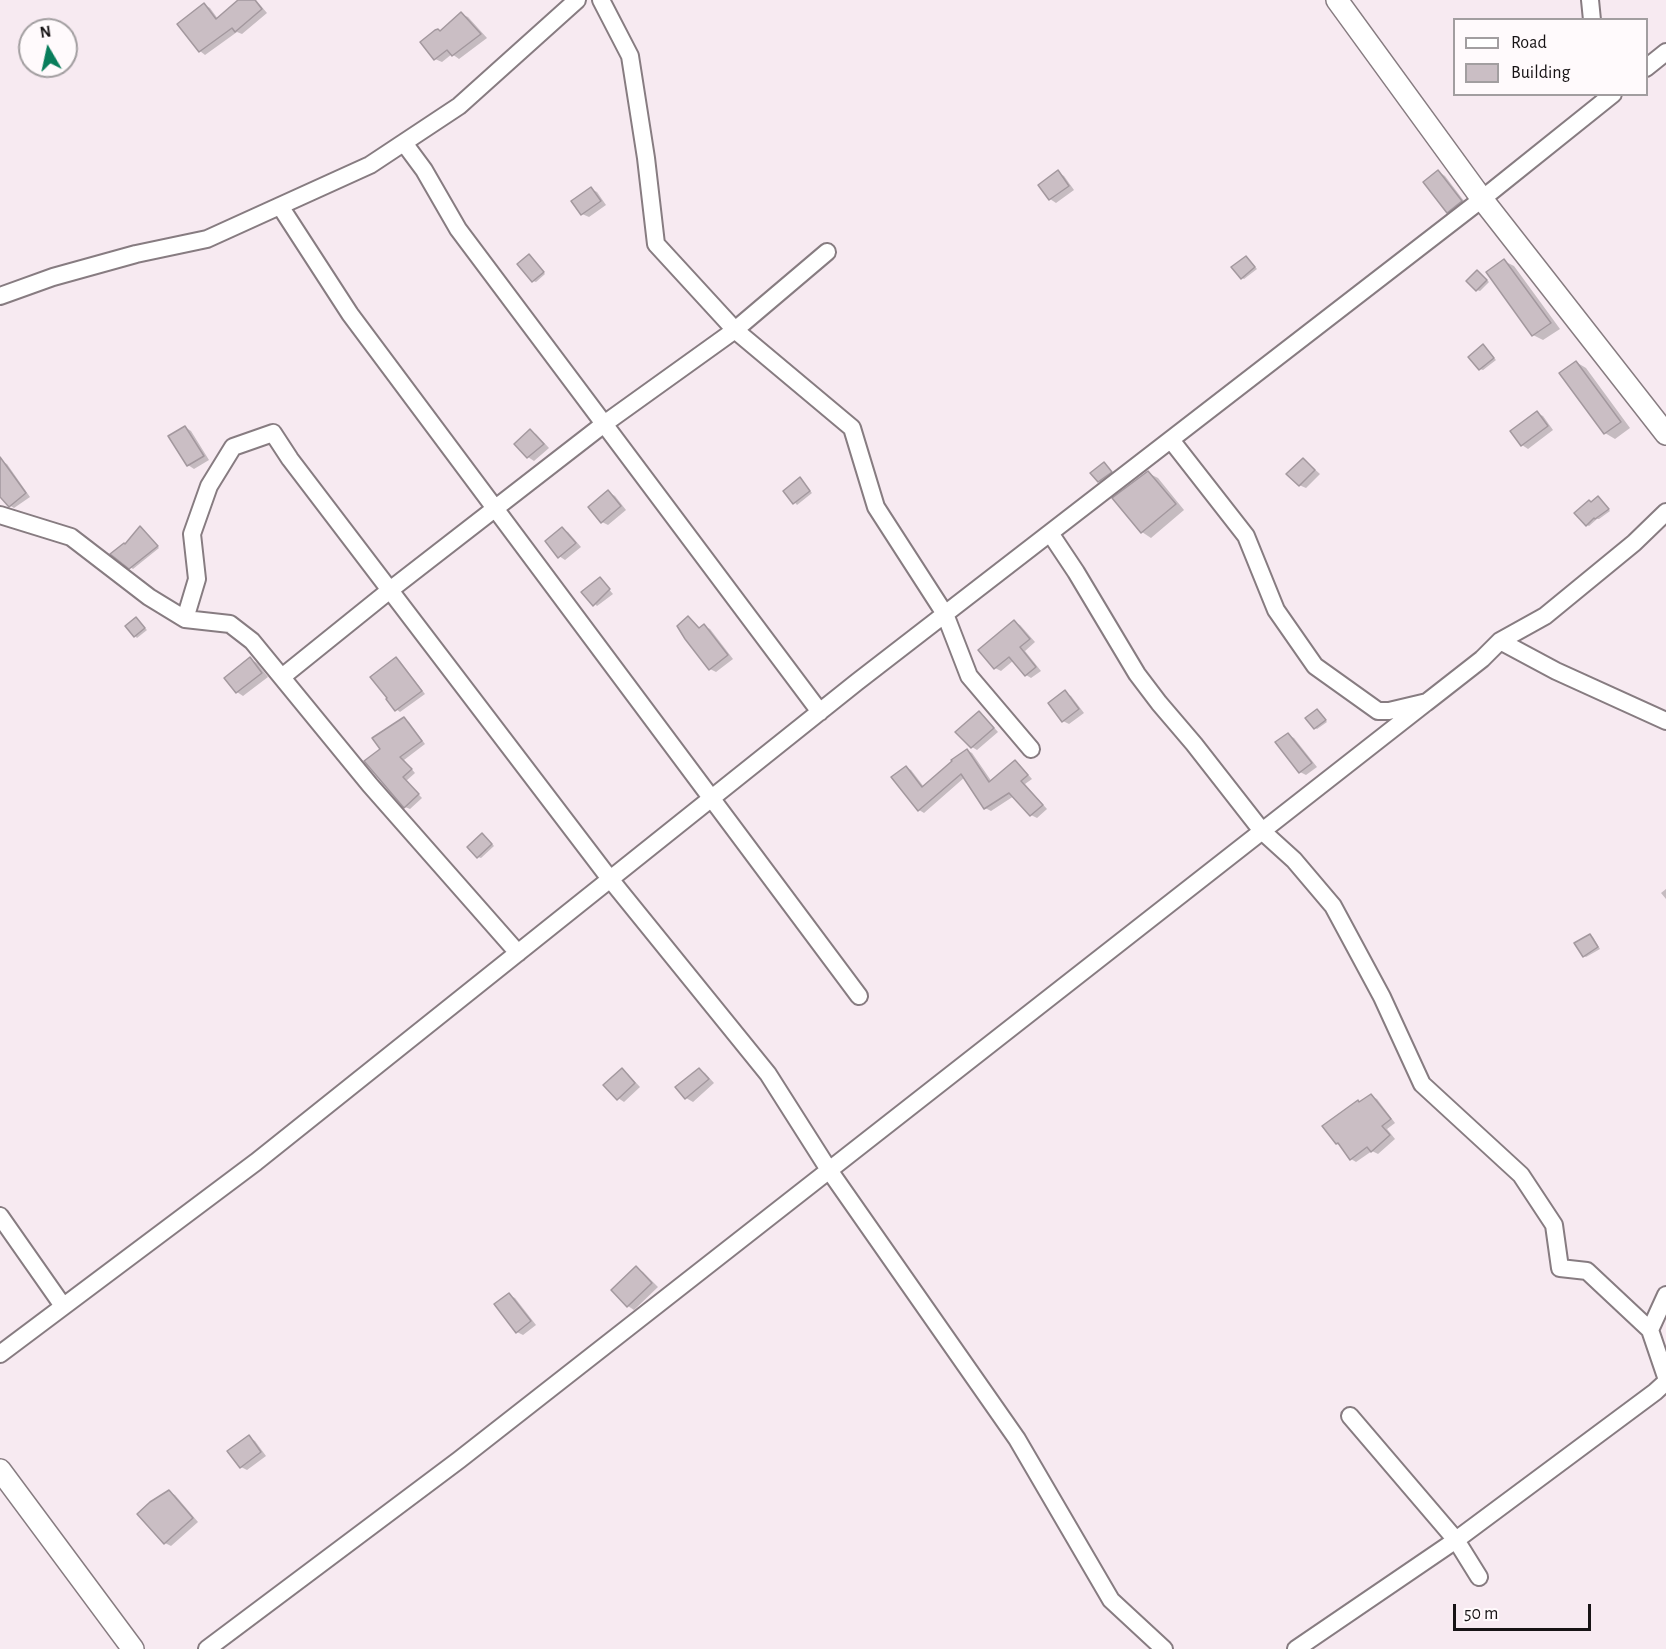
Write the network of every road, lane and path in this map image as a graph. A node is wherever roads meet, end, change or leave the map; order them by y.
1 (577, 0) edge
2 (601, 0) edge
3 (1337, 0) edge
4 (1590, 0) edge
5 (1592, 18) edge
6 (1666, 52) edge
7 (1648, 67) edge
8 (1606, 98) edge
9 (404, 143) junction
10 (1482, 199) junction
11 (280, 206) junction
12 (827, 252) dead end
13 (0, 297) edge
14 (735, 330) junction
15 (604, 424) junction
16 (1666, 434) edge
17 (1171, 440) junction
18 (495, 508) junction
19 (1666, 512) edge
20 (0, 515) edge
21 (1050, 533) junction
22 (390, 590) junction
23 (945, 614) junction
24 (185, 619) junction
25 (1500, 641) junction
26 (282, 677) junction
27 (1427, 702) junction
28 (820, 712) junction
29 (1666, 721) edge
30 (1030, 748) dead end
31 (712, 798) junction
32 (1262, 831) junction
33 (610, 879) junction
34 (518, 953) junction
35 (859, 996) dead end
36 (829, 1170) junction
37 (0, 1216) edge
38 (1666, 1295) edge
39 (63, 1306) junction
40 (1650, 1330) junction
41 (0, 1354) edge
42 (1666, 1377) edge
43 (1666, 1382) edge
44 (1350, 1416) dead end
45 (0, 1470) edge
46 (1456, 1540) junction
47 (1479, 1577) dead end
48 (133, 1649) edge
49 (207, 1649) edge
50 (1164, 1649) edge
51 (1296, 1649) edge

1 - 9 street
2 - 14 street
3 - 10 street
4 - 5 street
6 - 7 street
8 - 10 street
9 - 11 street
9 - 15 street
10 - 16 street
10 - 17 street
11 - 13 street
11 - 18 street
12 - 14 street
14 - 15 street
14 - 23 street
15 - 18 street
15 - 28 street
17 - 21 street
17 - 27 street
18 - 22 street
18 - 31 street
19 - 25 street
20 - 24 street
21 - 23 street
21 - 32 street
22 - 24 street
22 - 26 street
22 - 33 street
23 - 28 street
23 - 30 street
24 - 26 street
25 - 27 street
25 - 29 street
26 - 34 street
27 - 32 street
28 - 31 street
31 - 33 street
31 - 35 street
32 - 36 street
32 - 40 street
33 - 34 street
33 - 36 street
34 - 39 street
36 - 49 street
36 - 50 street
37 - 39 street
38 - 40 street
39 - 41 street
40 - 42 street
43 - 46 street
44 - 46 street
45 - 48 street
46 - 47 street
46 - 51 street

